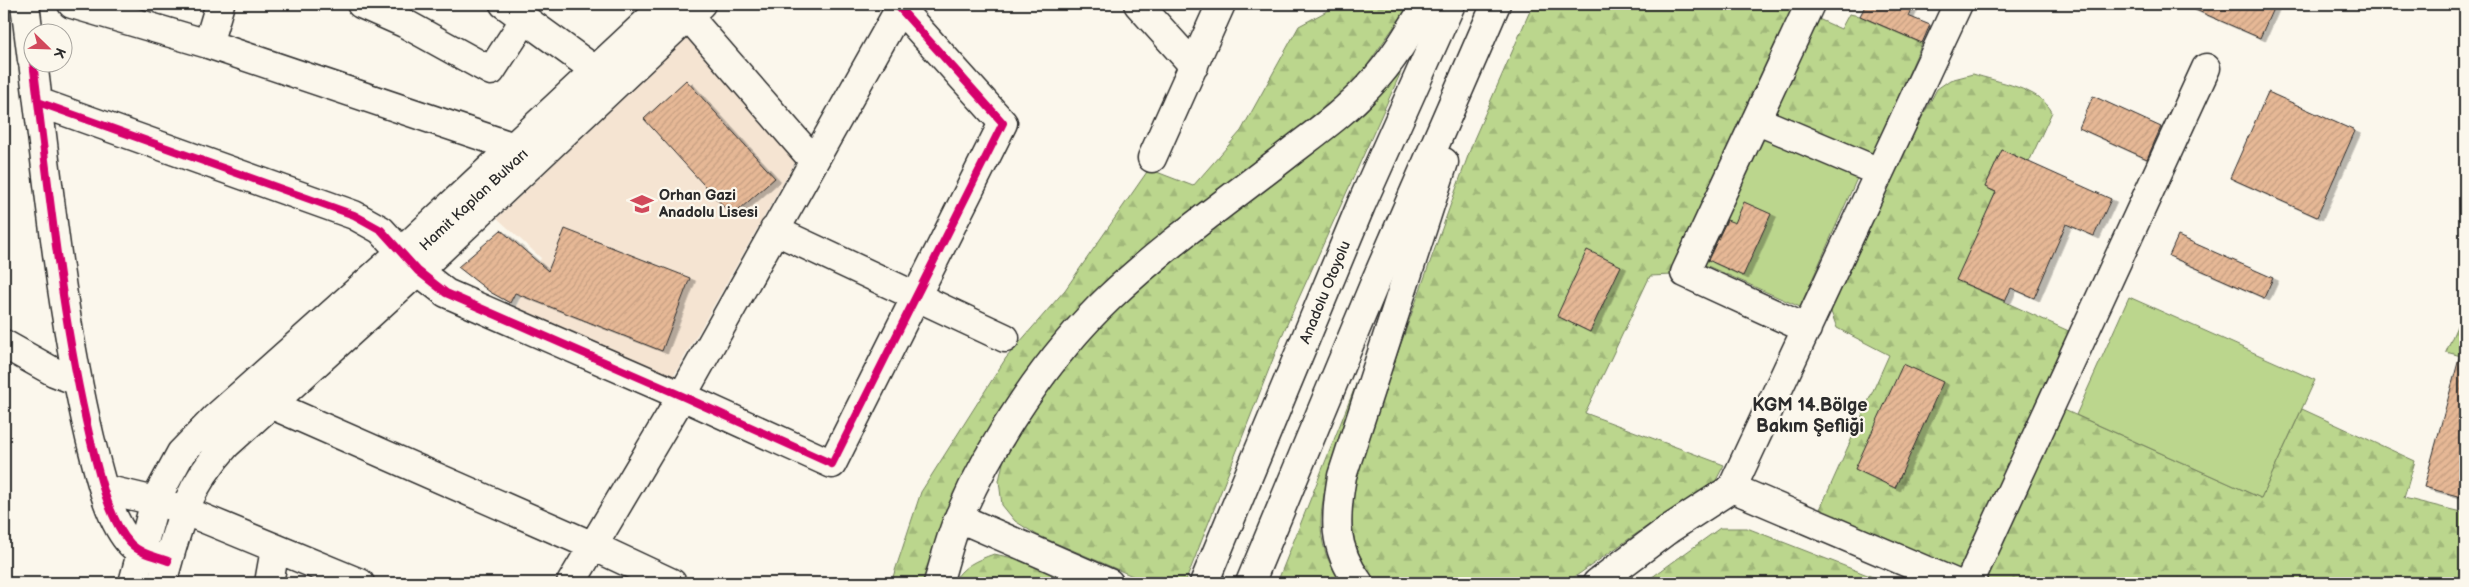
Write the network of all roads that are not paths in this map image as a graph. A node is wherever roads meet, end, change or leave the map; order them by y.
1 (25, 4) edge
2 (72, 4) edge
3 (220, 4) edge
4 (360, 4) edge
5 (1138, 4) edge
6 (1221, 4) edge
7 (1426, 4) edge
8 (1452, 4) edge
9 (1496, 4) edge
10 (1810, 4) edge
11 (1958, 4) edge
12 (898, 6) edge
13 (681, 7) edge
14 (515, 12) edge
15 (28, 22) edge
16 (208, 44) junction
17 (1194, 66) junction
18 (2206, 68) dead end
19 (595, 70) junction
20 (34, 72) edge
21 (38, 102) junction
22 (1756, 120) junction
23 (514, 147) junction
24 (1152, 158) dead end
25 (813, 160) junction
26 (1879, 172) junction
27 (774, 230) junction
28 (410, 261) junction
29 (916, 297) junction
30 (1807, 329) junction
31 (1005, 338) dead end
32 (4, 344) edge
33 (77, 381) junction
34 (682, 396) junction
35 (270, 404) junction
36 (1732, 488) junction
37 (104, 489) junction
38 (155, 501) junction
39 (183, 510) junction
40 (959, 518) junction
41 (592, 546) junction
42 (275, 549) junction
43 (142, 552) junction
44 (165, 572) edge
45 (133, 583) edge
46 (269, 583) edge
47 (360, 583) edge
48 (571, 583) edge
49 (672, 583) edge
50 (938, 583) edge
51 (1109, 583) edge
52 (1204, 583) edge
53 (1250, 583) edge
54 (1359, 583) edge
55 (1597, 583) edge
56 (1955, 583) edge
57 (1969, 583) edge

1 - 15 main road
2 - 16 main road
3 - 16 main road
4 - 14 main road
5 - 17 main road
6 - 17 main road
7 - 40 main road
8 - 52 main road, Anadolu Otoyolu
9 - 53 main road
9 - 54 main road
10 - 22 main road
11 - 26 main road
12 - 25 main road
12 - 29 main road
13 - 19 main road, Hamit Kaplan Bulvarı
13 - 25 main road
13 - 28 main road, Hamit Kaplan Bulvarı
14 - 19 main road
16 - 23 main road
17 - 24 main road
18 - 57 main road
19 - 23 main road, Hamit Kaplan Bulvarı
20 - 21 main road
21 - 28 main road
21 - 33 main road
22 - 26 main road
22 - 30 main road
23 - 28 main road, Hamit Kaplan Bulvarı
25 - 27 main road
26 - 30 main road
27 - 29 main road
27 - 34 main road
28 - 34 main road
28 - 35 main road, Hamit Kaplan Bulvarı
28 - 38 main road, Hamit Kaplan Bulvarı
29 - 31 main road
29 - 34 main road
30 - 36 main road
32 - 33 main road
33 - 37 main road
34 - 41 main road
35 - 39 main road, Hamit Kaplan Bulvarı
35 - 41 main road
36 - 55 main road
36 - 56 main road
37 - 38 main road
37 - 43 main road
38 - 39 main road
38 - 43 main road, Hamit Kaplan Bulvarı
39 - 42 main road
39 - 44 main road, Hamit Kaplan Bulvarı
40 - 50 main road
40 - 51 main road
41 - 48 main road
41 - 49 main road
42 - 46 main road
42 - 47 main road
43 - 44 main road
43 - 45 main road, Hamit Kaplan Bulvarı

